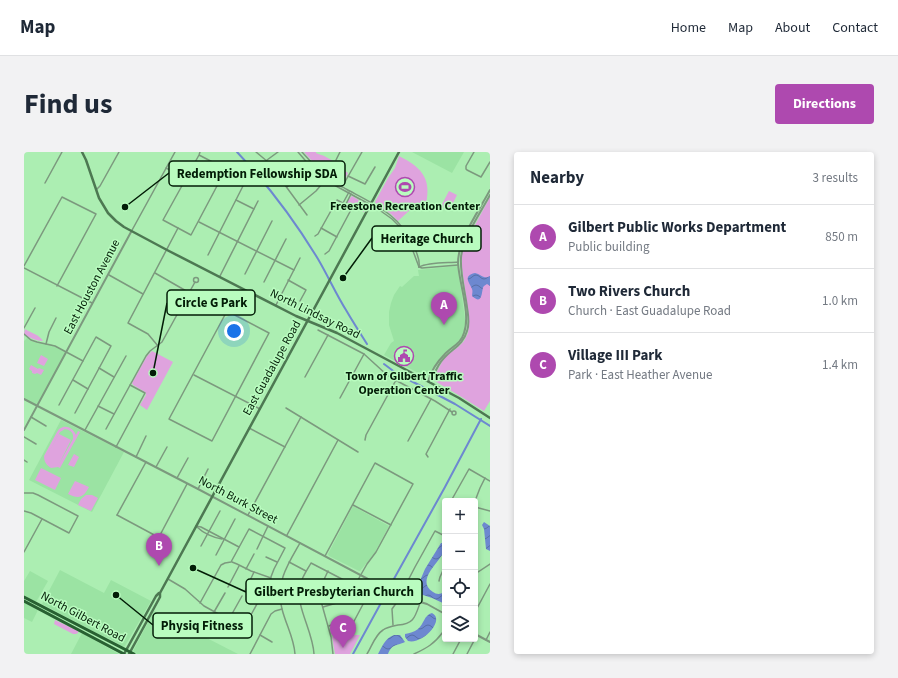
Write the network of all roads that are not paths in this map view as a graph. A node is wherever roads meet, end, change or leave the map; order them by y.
1 (62, 152) edge
2 (82, 152) edge
3 (120, 152) edge
4 (175, 152) edge
5 (200, 152) edge
6 (256, 152) edge
7 (278, 152) edge
8 (298, 152) edge
9 (302, 152) edge
10 (340, 152) edge
11 (362, 152) edge
12 (399, 152) edge
13 (474, 152) edge
14 (199, 155) junction
15 (336, 160) dead end
16 (267, 161) junction
17 (289, 162) dead end
18 (490, 162) edge
19 (375, 166) dead end
20 (166, 168) junction
21 (274, 170) junction
22 (348, 176) junction
23 (304, 177) dead end
24 (327, 177) junction
25 (186, 178) junction
26 (325, 180) junction
27 (45, 183) dead end
28 (244, 184) dead end
29 (286, 188) junction
30 (342, 188) junction
31 (95, 189) junction
32 (351, 192) junction
33 (490, 193) edge
34 (236, 200) junction
35 (258, 202) dead end
36 (345, 204) junction
37 (371, 204) junction
38 (299, 205) junction
39 (254, 209) junction
40 (307, 215) dead end
41 (272, 221) dead end
42 (198, 222) junction
43 (178, 228) junction
44 (321, 228) junction
45 (132, 232) junction
46 (219, 232) junction
47 (314, 236) dead end
48 (337, 237) junction
49 (286, 238) dead end
50 (238, 242) junction
51 (167, 250) junction
52 (256, 251) junction
53 (325, 254) dead end
54 (208, 255) dead end
55 (300, 258) dead end
56 (275, 260) junction
57 (460, 263) junction
58 (24, 267) edge
59 (294, 270) junction
60 (155, 273) junction
61 (245, 274) dead end
62 (109, 275) junction
63 (220, 277) junction
64 (288, 280) junction
65 (195, 282) dead end
66 (264, 282) dead end
67 (57, 286) junction
68 (189, 292) junction
69 (144, 294) junction
70 (300, 301) dead end
71 (93, 304) junction
72 (276, 305) junction
73 (35, 308) dead end
74 (56, 318) dead end
75 (308, 320) junction
76 (24, 328) edge
77 (318, 330) dead end
78 (24, 334) edge
79 (328, 335) junction
80 (349, 340) junction
81 (46, 344) junction
82 (346, 345) junction
83 (158, 346) junction
84 (67, 352) junction
85 (364, 354) junction
86 (126, 356) dead end
87 (83, 361) junction
88 (99, 368) junction
89 (193, 375) junction
90 (114, 377) junction
91 (305, 378) dead end
92 (73, 380) junction
93 (396, 380) junction
94 (428, 381) junction
95 (130, 385) junction
96 (88, 389) junction
97 (236, 397) junction
98 (340, 398) dead end
99 (24, 399) edge
100 (431, 399) junction
101 (59, 405) dead end
102 (37, 406) junction
103 (98, 406) junction
104 (286, 408) dead end
105 (260, 409) junction
106 (450, 410) junction
107 (452, 412) dead end
108 (75, 413) dead end
109 (114, 414) junction
110 (31, 417) junction
111 (301, 418) junction
112 (490, 418) edge
113 (46, 426) dead end
114 (249, 428) junction
115 (106, 429) dead end
116 (24, 430) edge
117 (85, 430) junction
118 (146, 436) dead end
119 (24, 438) edge
120 (338, 440) junction
121 (365, 440) dead end
122 (408, 441) dead end
123 (36, 444) dead end
124 (116, 447) junction
125 (167, 447) dead end
126 (285, 447) junction
127 (358, 452) dead end
128 (136, 457) junction
129 (428, 457) dead end
130 (188, 458) dead end
131 (24, 460) edge
132 (26, 462) dead end
133 (146, 462) junction
134 (156, 467) junction
135 (208, 469) dead end
136 (177, 478) junction
137 (485, 478) junction
138 (490, 480) edge
139 (188, 484) junction
140 (198, 489) junction
141 (24, 493) edge
142 (212, 496) junction
143 (453, 498) edge
144 (476, 498) edge
145 (353, 504) junction
146 (478, 509) edge
147 (24, 511) edge
148 (220, 511) dead end
149 (490, 511) edge
150 (248, 515) junction
151 (235, 518) dead end
152 (42, 519) junction
153 (391, 525) junction
154 (196, 526) junction
155 (268, 526) junction
156 (209, 531) junction
157 (208, 534) junction
158 (442, 534) edge
159 (287, 535) junction
160 (263, 536) junction
161 (32, 537) junction
162 (36, 540) dead end
163 (224, 540) junction
164 (300, 542) junction
165 (201, 546) dead end
166 (238, 547) junction
167 (257, 549) dead end
168 (24, 552) edge
169 (216, 554) dead end
170 (254, 554) dead end
171 (325, 556) junction
172 (266, 557) dead end
173 (231, 562) junction
174 (277, 562) junction
175 (289, 562) junction
176 (490, 564) edge
177 (240, 565) junction
178 (246, 569) junction
179 (443, 570) edge
180 (306, 571) junction
181 (328, 571) junction
182 (254, 572) junction
183 (478, 572) edge
184 (360, 574) junction
185 (271, 578) junction
186 (168, 579) junction
187 (439, 581) dead end
188 (490, 584) edge
189 (354, 585) junction
190 (228, 587) dead end
191 (245, 591) dead end
192 (160, 593) junction
193 (225, 593) dead end
194 (242, 596) dead end
195 (400, 596) junction
196 (24, 597) edge
197 (24, 601) edge
198 (340, 602) dead end
199 (397, 602) dead end
200 (421, 602) junction
201 (200, 603) junction
202 (478, 606) edge
203 (322, 608) junction
204 (282, 609) junction
205 (214, 612) junction
206 (442, 612) edge
207 (50, 614) junction
208 (59, 616) junction
209 (228, 620) junction
210 (328, 626) junction
211 (393, 626) junction
212 (442, 632) edge
213 (490, 632) edge
214 (260, 635) junction
215 (478, 636) edge
216 (486, 640) junction
217 (272, 642) dead end
218 (459, 642) edge
219 (473, 642) edge
220 (490, 642) edge
221 (125, 653) edge
222 (129, 653) edge
223 (134, 654) edge
224 (250, 654) edge
225 (295, 654) edge
226 (314, 654) edge
227 (333, 654) edge
228 (367, 654) edge
229 (414, 654) edge
230 (453, 654) edge
231 (467, 654) edge

1 - 27 street
2 - 31 main road, North Lindsay Road
3 - 31 street
4 - 20 street, East Houston Avenue
5 - 14 street
6 - 16 street
7 - 16 street
8 - 26 street
9 - 24 street
10 - 15 street
11 - 22 street
12 - 37 main road, East Guadalupe Road
13 - 18 street
14 - 25 street
14 - 42 street
16 - 21 street
17 - 21 street
19 - 22 street
20 - 25 street
20 - 45 street, East Houston Avenue
21 - 29 street
22 - 30 street
23 - 29 street
24 - 26 street
24 - 30 street
25 - 43 street
26 - 30 street
26 - 38 street
28 - 34 street
29 - 38 street
30 - 32 street
31 - 45 main road, North Lindsay Road
32 - 36 street
32 - 37 street
33 - 57 street
34 - 39 street
34 - 46 street
35 - 39 street
36 - 44 street
36 - 48 street
37 - 57 street
37 - 75 main road, East Guadalupe Road
38 - 40 street
39 - 50 street
41 - 52 street
42 - 43 street
42 - 46 street
43 - 51 street
44 - 47 street
44 - 48 street
45 - 51 main road, North Lindsay Road
45 - 62 street, East Houston Avenue
46 - 50 street
46 - 54 street
48 - 53 street
49 - 56 street
50 - 52 street
50 - 63 street
51 - 60 street
51 - 63 main road, North Lindsay Road
52 - 56 street
52 - 61 street
55 - 59 street
56 - 59 street
56 - 66 street
57 - 94 street
58 - 67 street
58 - 67 street
59 - 64 street
60 - 68 street
60 - 69 street
62 - 69 street
62 - 71 street, East Houston Avenue
63 - 72 main road, North Lindsay Road
64 - 70 street
64 - 72 street
65 - 68 street
67 - 71 street
68 - 83 street
69 - 83 street
71 - 84 street, East Houston Avenue
72 - 75 main road, North Lindsay Road
73 - 76 street
74 - 81 street
75 - 80 main road, North Lindsay Road
75 - 105 main road, East Guadalupe Road
77 - 79 street
78 - 81 street
79 - 82 street
79 - 91 street
80 - 82 street
80 - 94 main road, North Lindsay Road
81 - 84 street
82 - 85 street
83 - 95 street
84 - 87 street
84 - 102 street, East Houston Avenue
85 - 93 street
85 - 98 street
86 - 90 street
87 - 88 street
87 - 92 street
88 - 90 street
88 - 96 street
89 - 97 street
89 - 97 street
89 - 97 street
90 - 103 street
92 - 96 street
92 - 101 street
93 - 100 street
93 - 121 street
94 - 112 main road, North Lindsay Road
95 - 109 street
95 - 124 street
96 - 108 street
97 - 105 street
99 - 102 street, North Burk Street
100 - 106 street
100 - 122 street
102 - 110 street, East Houston Avenue
102 - 117 street, North Burk Street
103 - 109 street
103 - 117 street
104 - 111 street
105 - 114 main road, East Guadalupe Road
106 - 107 street
106 - 129 street
109 - 115 street
110 - 113 street
110 - 116 street, East Houston Avenue
111 - 120 street
111 - 126 street
114 - 126 street
114 - 142 main road, East Guadalupe Road
117 - 124 street, North Burk Street
118 - 128 street
119 - 123 street
120 - 127 street
120 - 159 street
124 - 128 street, North Burk Street
125 - 134 street
126 - 150 street
128 - 133 street, North Burk Street
130 - 136 street
131 - 132 street
133 - 134 street, North Burk Street
133 - 139 street
134 - 136 street, North Burk Street
135 - 140 street
136 - 139 street, North Burk Street
137 - 138 street
137 - 143 street
137 - 144 street
139 - 140 street, North Burk Street
140 - 142 street, North Burk Street
141 - 152 street
142 - 150 street, North Burk Street
142 - 154 main road, East Guadalupe Road
145 - 153 street
145 - 153 street
145 - 171 street
146 - 149 street
147 - 152 street
148 - 156 street
150 - 155 street, North Burk Street
151 - 163 street
152 - 161 street
153 - 184 street
154 - 156 street
154 - 157 street
154 - 186 main road, East Guadalupe Road
155 - 159 street, North Burk Street
155 - 160 street
156 - 157 street
156 - 163 street
157 - 163 street
157 - 165 street
158 - 195 street
159 - 164 street, North Burk Street
160 - 166 street
160 - 167 street
160 - 174 street
161 - 162 street
161 - 168 street
163 - 166 street
163 - 169 street
164 - 171 street, North Burk Street
164 - 175 street
166 - 173 street
170 - 178 street
171 - 184 street, North Burk Street
172 - 174 street
173 - 177 street
173 - 201 street
174 - 185 street
175 - 180 street
175 - 204 street
176 - 183 street
177 - 178 street
177 - 190 street
178 - 182 street
179 - 187 street
180 - 181 street
180 - 226 street
181 - 189 street
181 - 203 street
182 - 185 street
182 - 191 street
184 - 189 street
184 - 195 street, North Burk Street
185 - 209 street
186 - 192 main road, East Guadalupe Road
186 - 201 street
188 - 202 street
189 - 210 street
192 - 221 main road, East Guadalupe Road
192 - 222 main road, East Guadalupe Road
193 - 205 street
194 - 209 street
195 - 200 street, North Burk Street
196 - 208 main road, North Gilbert Road
197 - 207 main road, North Gilbert Road
198 - 203 street
199 - 211 street
200 - 206 street, North Burk Street
200 - 211 street
201 - 205 street
203 - 210 street
204 - 214 street
204 - 225 street
205 - 209 street
207 - 208 main road
207 - 221 main road, North Gilbert Road
208 - 221 main road, North Gilbert Road
210 - 227 street
211 - 228 street
212 - 229 street
213 - 216 street
214 - 217 street
214 - 224 street
215 - 216 street
216 - 220 street
218 - 230 street
219 - 231 street
221 - 222 main road, North Gilbert Road
222 - 223 main road, North Gilbert Road

